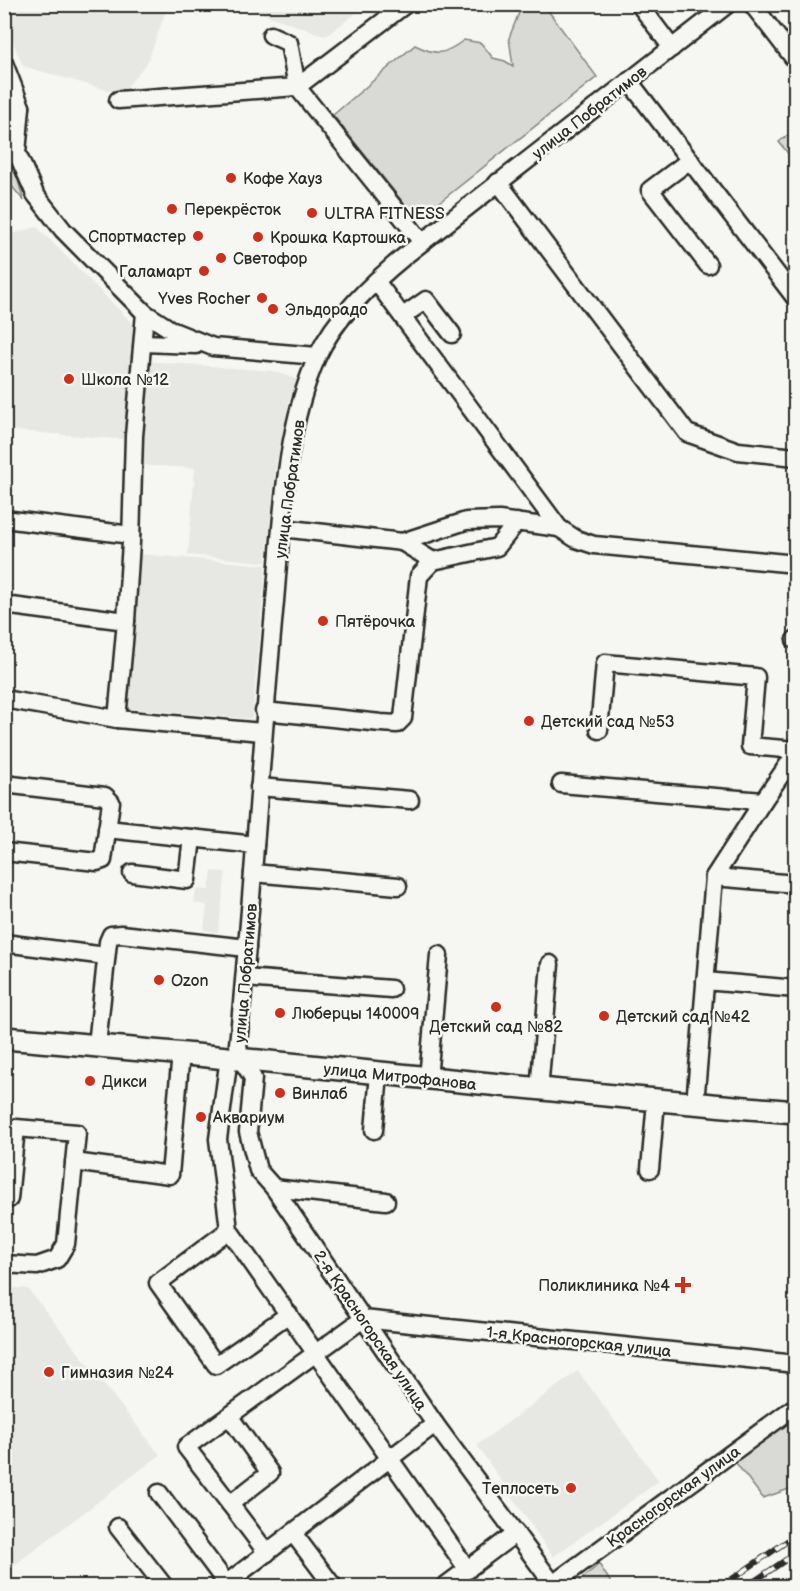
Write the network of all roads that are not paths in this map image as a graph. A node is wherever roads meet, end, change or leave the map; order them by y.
1 (406, 4) edge
2 (639, 4) edge
3 (728, 4) edge
4 (752, 4) edge
5 (271, 35) dead end
6 (672, 48) junction
7 (795, 61) edge
8 (4, 63) edge
9 (629, 81) junction
10 (297, 87) junction
11 (118, 100) dead end
12 (21, 107) junction
13 (4, 115) edge
14 (4, 141) edge
15 (17, 153) junction
16 (690, 160) junction
17 (498, 182) junction
18 (422, 242) junction
19 (708, 265) dead end
20 (376, 280) junction
21 (795, 299) edge
22 (145, 313) junction
23 (403, 316) junction
24 (452, 334) dead end
25 (143, 343) junction
26 (213, 347) junction
27 (317, 356) junction
28 (795, 457) edge
29 (4, 519) edge
30 (517, 522) junction
31 (282, 528) junction
32 (559, 528) junction
33 (131, 535) junction
34 (402, 542) junction
35 (433, 561) junction
36 (795, 564) edge
37 (4, 605) edge
38 (126, 621) junction
39 (4, 699) edge
40 (264, 711) junction
41 (117, 719) junction
42 (599, 730) dead end
43 (262, 732) junction
44 (795, 751) edge
45 (4, 784) edge
46 (561, 784) dead end
47 (259, 788) junction
48 (410, 801) dead end
49 (763, 801) junction
50 (107, 829) junction
51 (192, 838) junction
52 (255, 845) junction
53 (4, 852) edge
54 (132, 873) dead end
55 (253, 873) junction
56 (714, 877) junction
57 (795, 884) edge
58 (398, 886) dead end
59 (4, 943) edge
60 (247, 948) junction
61 (439, 955) dead end
62 (106, 956) junction
63 (550, 964) dead end
64 (245, 978) junction
65 (705, 981) junction
66 (795, 989) edge
67 (391, 990) dead end
68 (4, 1038) edge
69 (98, 1045) junction
70 (180, 1053) junction
71 (234, 1057) junction
72 (378, 1074) junction
73 (428, 1079) junction
74 (539, 1090) junction
75 (656, 1101) junction
76 (695, 1104) junction
77 (795, 1112) edge
78 (374, 1130) dead end
79 (75, 1162) junction
80 (650, 1169) dead end
81 (274, 1188) junction
82 (4, 1198) edge
83 (386, 1201) dead end
84 (230, 1230) junction
85 (4, 1264) edge
86 (289, 1314) junction
87 (363, 1319) junction
88 (316, 1353) junction
89 (795, 1364) edge
90 (795, 1406) edge
91 (229, 1416) junction
92 (435, 1424) junction
93 (390, 1459) junction
94 (159, 1493) dead end
95 (230, 1504) junction
96 (118, 1527) dead end
97 (293, 1533) junction
98 (516, 1533) junction
99 (267, 1553) junction
100 (468, 1570) junction
101 (225, 1585) edge
102 (552, 1585) edge
103 (164, 1587) edge
104 (333, 1587) edge
105 (445, 1587) edge

1 - 10 street
2 - 6 street
3 - 6 street, улица Побратимов
4 - 7 street
5 - 10 street
6 - 9 street, улица Побратимов
8 - 12 street
9 - 16 street
9 - 17 street, улица Побратимов
10 - 11 street
10 - 18 street
12 - 13 street
12 - 15 street
14 - 15 street
15 - 22 street
16 - 19 street
16 - 21 street
17 - 18 street, улица Побратимов
17 - 28 street
18 - 20 street, улица Побратимов
20 - 23 street
20 - 27 street, улица Побратимов
22 - 25 street
22 - 26 street
23 - 24 street
23 - 32 street
25 - 26 street
25 - 33 street
26 - 27 street
27 - 31 street, улица Побратимов
29 - 33 street
30 - 32 street
30 - 34 street
30 - 35 street
31 - 34 street
31 - 40 street, улица Побратимов
32 - 36 street
33 - 38 street
34 - 35 street
35 - 40 street
37 - 38 street
38 - 41 street
39 - 41 street
40 - 43 street, улица Побратимов
41 - 43 street
42 - 44 street
43 - 47 street, улица Побратимов
44 - 49 street
45 - 50 street
46 - 49 street
47 - 48 street
47 - 52 street, улица Побратимов
49 - 56 street
50 - 51 street
50 - 53 street
51 - 52 street
51 - 54 street
52 - 55 street, улица Побратимов
55 - 58 street
55 - 60 street, улица Побратимов
56 - 57 street
56 - 65 street
59 - 62 street
60 - 62 street
60 - 64 street, улица Побратимов
61 - 73 street
62 - 69 street
63 - 74 street
64 - 67 street
64 - 71 street, улица Побратимов
65 - 66 street
65 - 76 street
68 - 69 main road, улица Митрофанова
69 - 70 main road, улица Митрофанова
70 - 71 main road, улица Митрофанова
70 - 79 street
71 - 72 main road, улица Митрофанова
71 - 81 street, 2-я Красногорская улица
71 - 84 street, улица Побратимов
72 - 73 main road, улица Митрофанова
72 - 78 street
73 - 74 main road, улица Митрофанова
74 - 75 main road, улица Митрофанова
75 - 76 main road, улица Митрофанова
75 - 80 street
76 - 77 main road, улица Митрофанова
79 - 82 street
79 - 85 street
81 - 83 street
81 - 87 street, 2-я Красногорская улица
84 - 86 street
84 - 86 street
86 - 88 street
87 - 88 street
87 - 89 street, 1-я Красногорская улица
87 - 92 street, 2-я Красногорская улица
88 - 91 street
88 - 93 street
90 - 102 street, Красногорская улица
91 - 95 street
91 - 95 street
92 - 93 street
92 - 98 street, 2-я Красногорская улица
93 - 97 street
93 - 100 street
94 - 101 street
95 - 99 street
96 - 103 street
97 - 99 street
97 - 104 street
98 - 100 street
98 - 102 street, 2-я Красногорская улица
99 - 101 street
100 - 105 street

